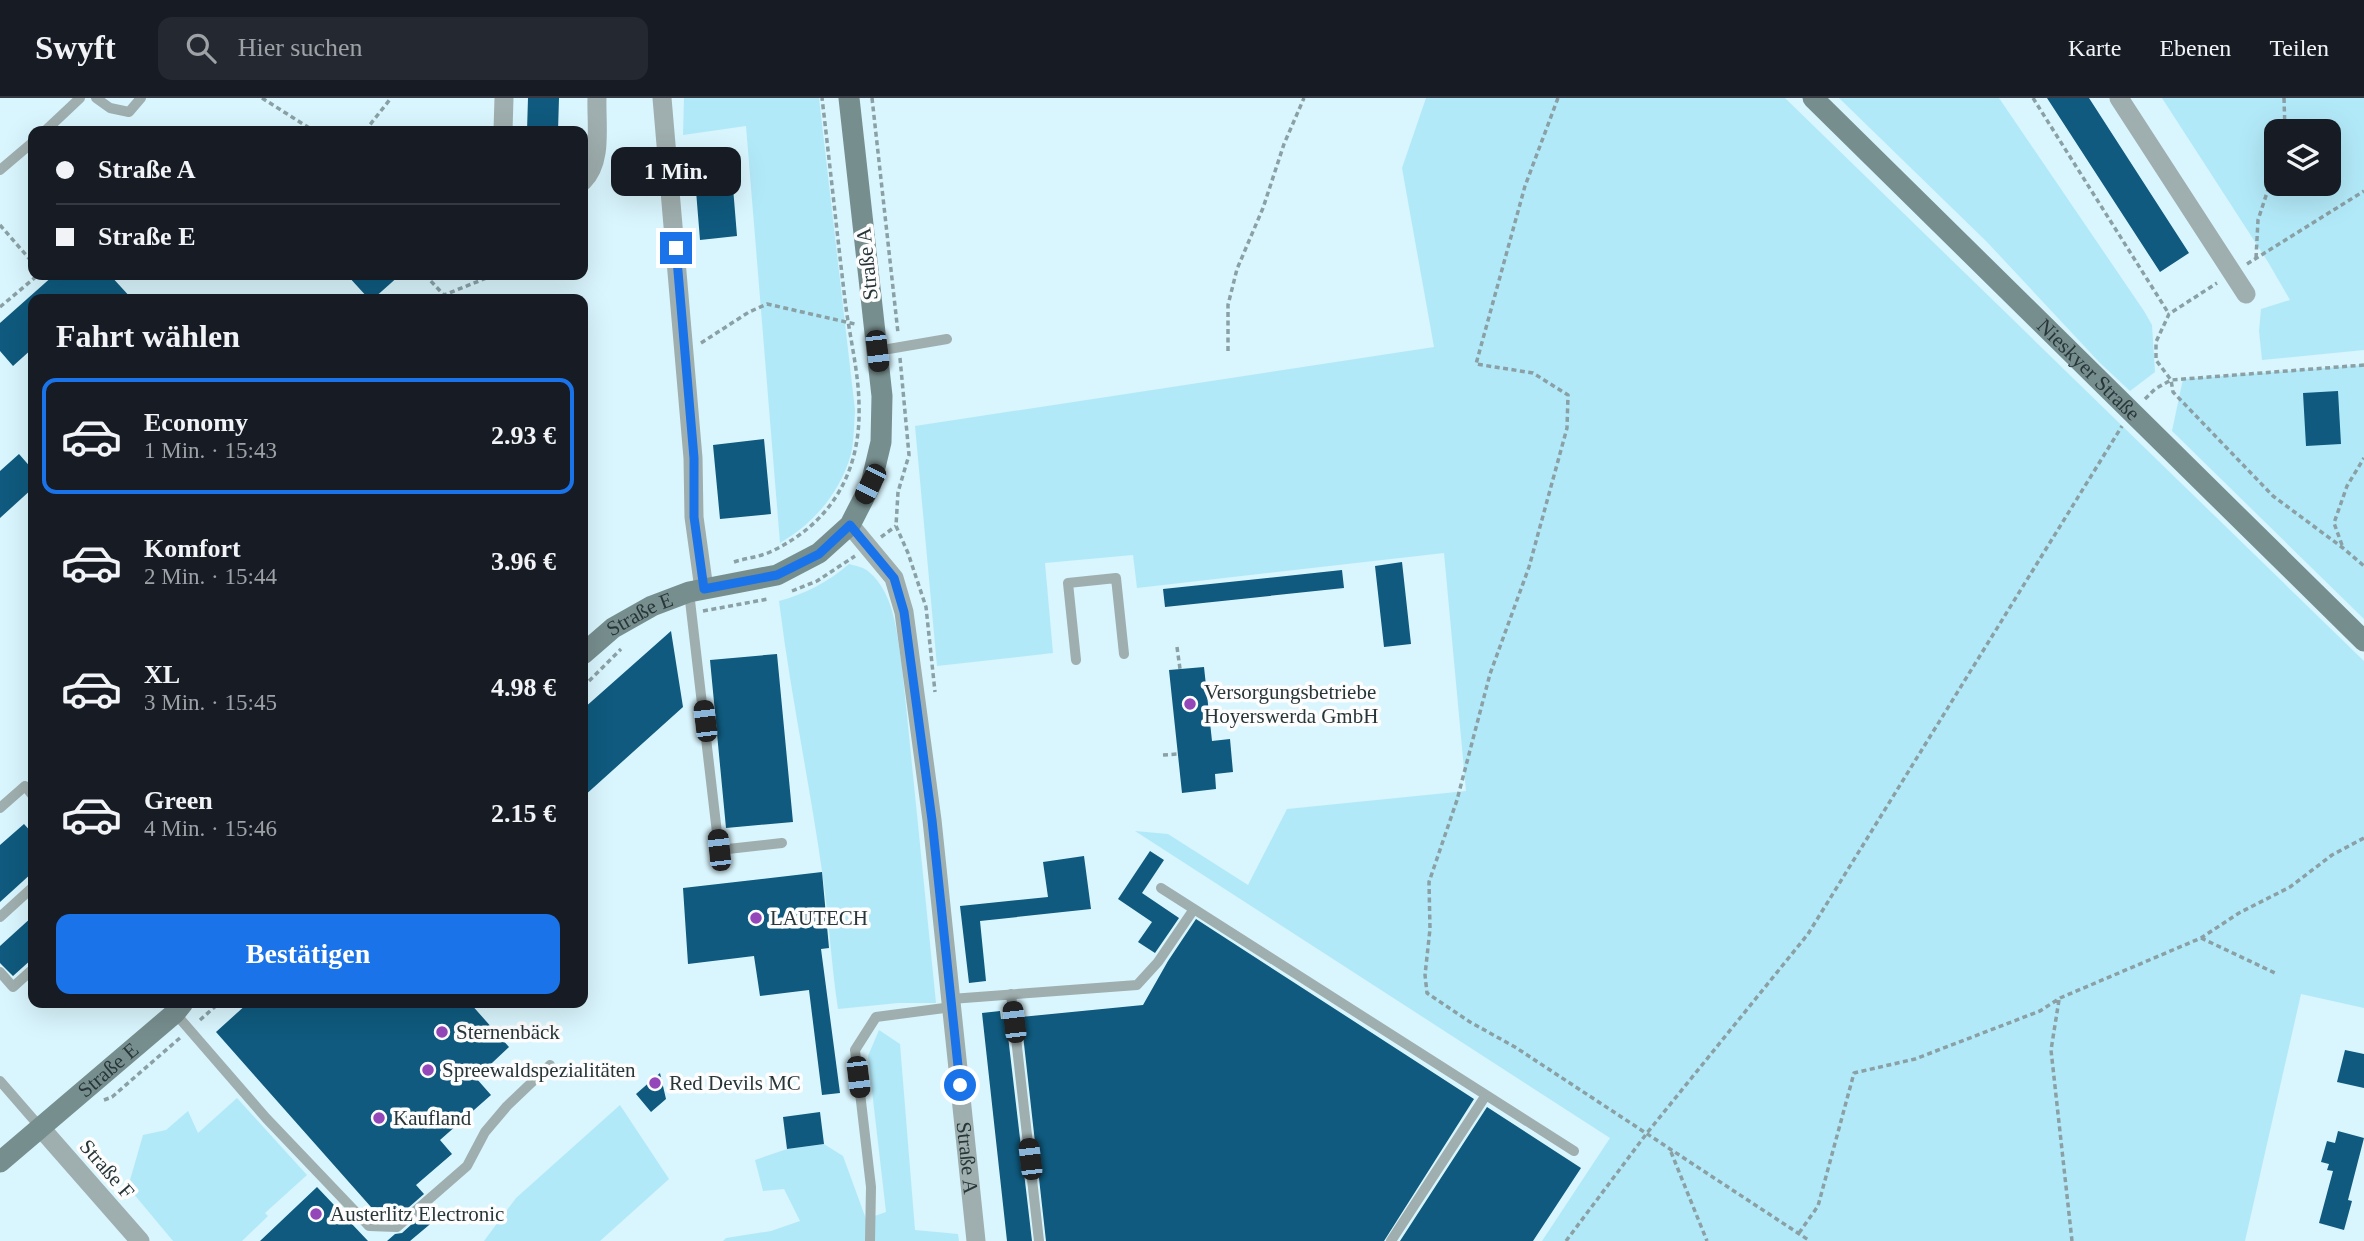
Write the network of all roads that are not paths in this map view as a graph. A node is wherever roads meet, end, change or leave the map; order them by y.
1 (80, 98) edge
2 (96, 98) edge
3 (141, 98) edge
4 (504, 98) edge
5 (597, 98) edge
6 (662, 98) edge
7 (849, 98) edge
8 (1814, 98) edge
9 (2119, 98) edge
10 (50, 126) edge
11 (503, 126) edge
12 (28, 146) edge
13 (0, 170) edge
14 (588, 177) edge
15 (2246, 294) dead end
16 (947, 339) dead end
17 (877, 351) junction
18 (850, 525) junction
19 (697, 591) junction
20 (2364, 641) edge
21 (588, 650) edge
22 (1124, 654) dead end
23 (1076, 660) dead end
24 (28, 790) edge
25 (0, 808) edge
26 (782, 844) dead end
27 (1161, 888) dead end
28 (28, 892) edge
29 (1194, 909) junction
30 (0, 917) edge
31 (0, 972) edge
32 (28, 974) edge
33 (1011, 994) junction
34 (951, 1003) junction
35 (179, 1008) edge
36 (550, 1065) dead end
37 (0, 1081) edge
38 (1486, 1095) junction
39 (40, 1127) junction
40 (1574, 1151) dead end
41 (0, 1162) edge
42 (140, 1241) edge
43 (870, 1241) edge
44 (976, 1241) edge
45 (1039, 1241) edge
46 (1391, 1241) edge

1 - 10 lane
2 - 3 lane
4 - 11 street
5 - 14 street
6 - 19 street
7 - 17 street, Straße A
8 - 20 street, Nieskyer Straße
9 - 15 street
12 - 13 lane
16 - 17 lane
17 - 18 street, Straße A
18 - 19 street, Straße E
18 - 34 street, Straße A
19 - 21 street, Straße E
19 - 26 lane
22 - 23 lane
24 - 25 lane
27 - 29 lane
28 - 30 lane
29 - 33 lane
29 - 38 lane
31 - 32 lane
33 - 34 lane
33 - 45 lane
34 - 43 lane
34 - 44 street, Straße A
35 - 36 lane
35 - 39 street, Straße E
37 - 39 lane
38 - 40 lane
38 - 46 lane
39 - 41 street, Straße E
39 - 42 street, Straße F

